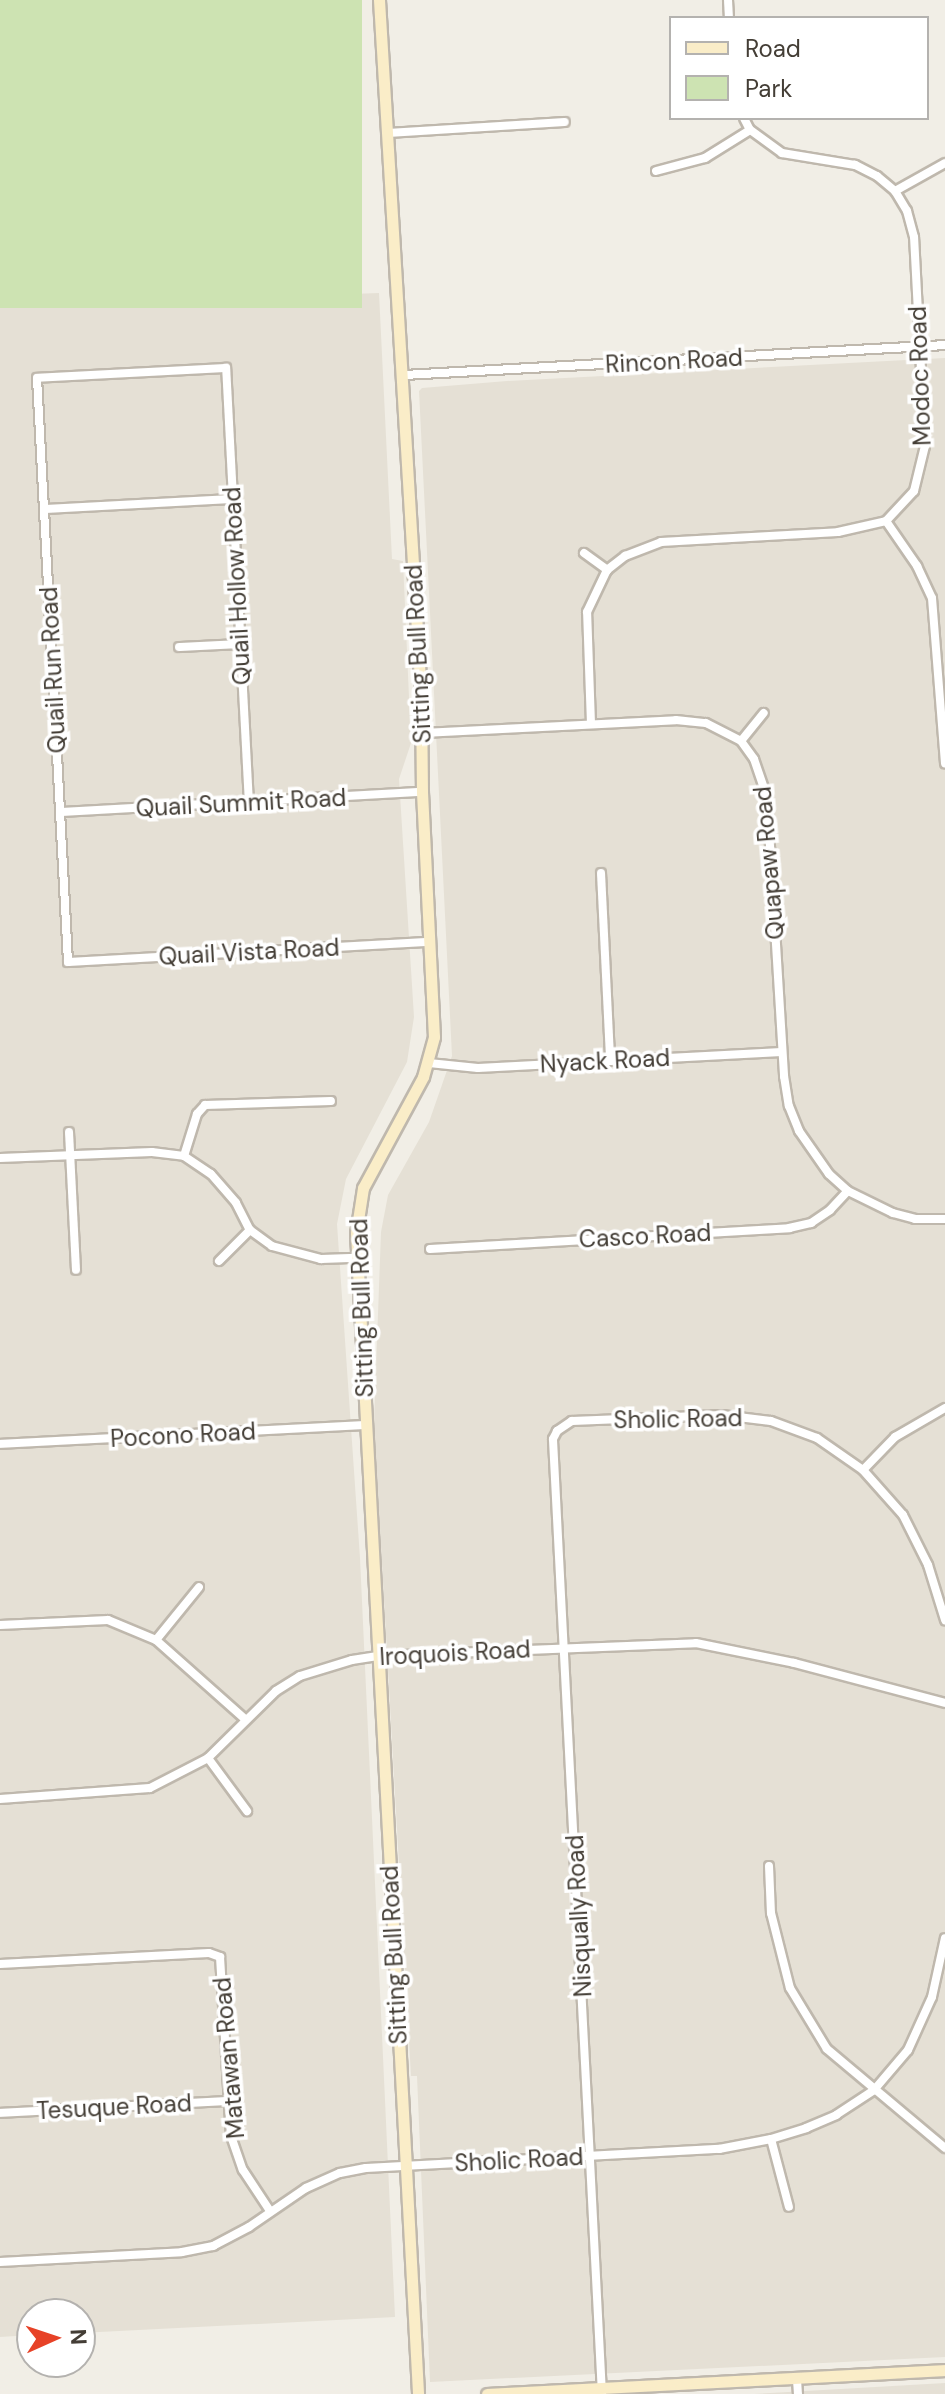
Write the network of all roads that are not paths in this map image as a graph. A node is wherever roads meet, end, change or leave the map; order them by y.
1 (379, 0) edge
2 (745, 120) edge
3 (565, 122) dead end
4 (750, 130) junction
5 (388, 133) junction
6 (945, 163) edge
7 (656, 171) dead end
8 (895, 191) junction
9 (945, 345) edge
10 (921, 346) junction
11 (404, 375) junction
12 (37, 378) joint
13 (232, 499) junction
14 (45, 509) junction
15 (886, 521) junction
16 (584, 553) dead end
17 (607, 570) junction
18 (241, 644) junction
19 (179, 647) dead end
20 (764, 713) dead end
21 (591, 724) junction
22 (423, 733) junction
23 (741, 741) junction
24 (945, 763) edge
25 (422, 792) junction
26 (249, 804) junction
27 (61, 812) junction
28 (601, 873) dead end
29 (430, 942) junction
30 (68, 962) joint
31 (782, 1052) junction
32 (610, 1060) junction
33 (429, 1063) junction
34 (331, 1101) dead end
35 (69, 1132) dead end
36 (70, 1155) junction
37 (184, 1156) junction
38 (0, 1158) edge
39 (848, 1191) junction
40 (945, 1219) edge
41 (250, 1230) junction
42 (430, 1249) dead end
43 (357, 1258) junction
44 (219, 1261) dead end
45 (76, 1270) dead end
46 (945, 1408) edge
47 (366, 1425) junction
48 (553, 1439) joint
49 (0, 1444) edge
50 (863, 1470) junction
51 (199, 1587) dead end
52 (945, 1620) edge
53 (0, 1625) edge
54 (156, 1640) junction
55 (565, 1647) junction
56 (378, 1656) junction
57 (945, 1703) edge
58 (246, 1720) junction
59 (208, 1758) junction
60 (0, 1799) edge
61 (247, 1811) dead end
62 (769, 1866) dead end
63 (945, 1938) edge
64 (0, 1964) edge
65 (874, 2090) junction
66 (228, 2101) junction
67 (0, 2113) edge
68 (771, 2139) junction
69 (945, 2148) edge
70 (592, 2156) junction
71 (406, 2166) junction
72 (789, 2207) dead end
73 (270, 2211) junction
74 (0, 2262) edge
75 (945, 2370) edge
76 (797, 2380) junction
77 (602, 2391) edge
78 (418, 2394) edge
79 (487, 2394) edge
80 (798, 2394) edge

1 - 5 street, Sitting Bull Road
2 - 4 street
3 - 5 street
4 - 7 street
4 - 8 street
5 - 11 street, Sitting Bull Road
6 - 8 street
8 - 10 street, Modoc Road
9 - 10 street, Rincon Road
10 - 11 street, Rincon Road
10 - 15 street, Modoc Road
11 - 22 street, Sitting Bull Road
12 - 13 street, Quail Hollow Road
12 - 14 street, Quail Run Road
13 - 14 street
13 - 18 street, Quail Hollow Road
14 - 27 street, Quail Run Road
15 - 17 street
15 - 24 street
16 - 17 street
17 - 21 street
18 - 19 street
18 - 26 street, Quail Hollow Road
20 - 23 street
21 - 22 street
21 - 23 street
22 - 25 street, Sitting Bull Road
23 - 31 street, Quapaw Road
25 - 26 street, Quail Summit Road
25 - 29 street, Sitting Bull Road
26 - 27 street, Quail Summit Road
27 - 30 street, Quail Run Road
28 - 32 street
29 - 30 street, Quail Vista Road
29 - 33 street, Sitting Bull Road
31 - 32 street, Nyack Road
31 - 39 street, Quapaw Road
32 - 33 street, Nyack Road
33 - 43 street, Sitting Bull Road
34 - 37 street
35 - 36 street
36 - 37 street
36 - 38 street
36 - 45 street
37 - 41 street
39 - 40 street, Quapaw Road
39 - 42 street, Casco Road
41 - 43 street
41 - 44 street
43 - 47 street, Sitting Bull Road
46 - 50 street
47 - 49 street, Pocono Road
47 - 56 street, Sitting Bull Road
48 - 50 street, Sholic Road
48 - 55 street, Nisqually Road
50 - 52 street, Sholic Road
51 - 54 street
53 - 54 street
54 - 58 street
55 - 56 street, Iroquois Road
55 - 57 street, Iroquois Road
55 - 70 street, Nisqually Road
56 - 58 street, Iroquois Road
56 - 71 street, Sitting Bull Road
58 - 59 street, Iroquois Road
59 - 60 street, Iroquois Road
59 - 61 street
62 - 65 street
63 - 65 street, Sholic Road
64 - 66 street, Matawan Road
65 - 68 street, Sholic Road
65 - 69 street
66 - 67 street, Tesuque Road
66 - 73 street, Matawan Road
68 - 70 street, Sholic Road
68 - 72 street
70 - 71 street, Sholic Road
70 - 77 street, Nisqually Road
71 - 73 street, Sholic Road
71 - 78 street, Sitting Bull Road
73 - 74 street, Sholic Road
75 - 76 street
76 - 77 street
76 - 80 street
77 - 79 street

